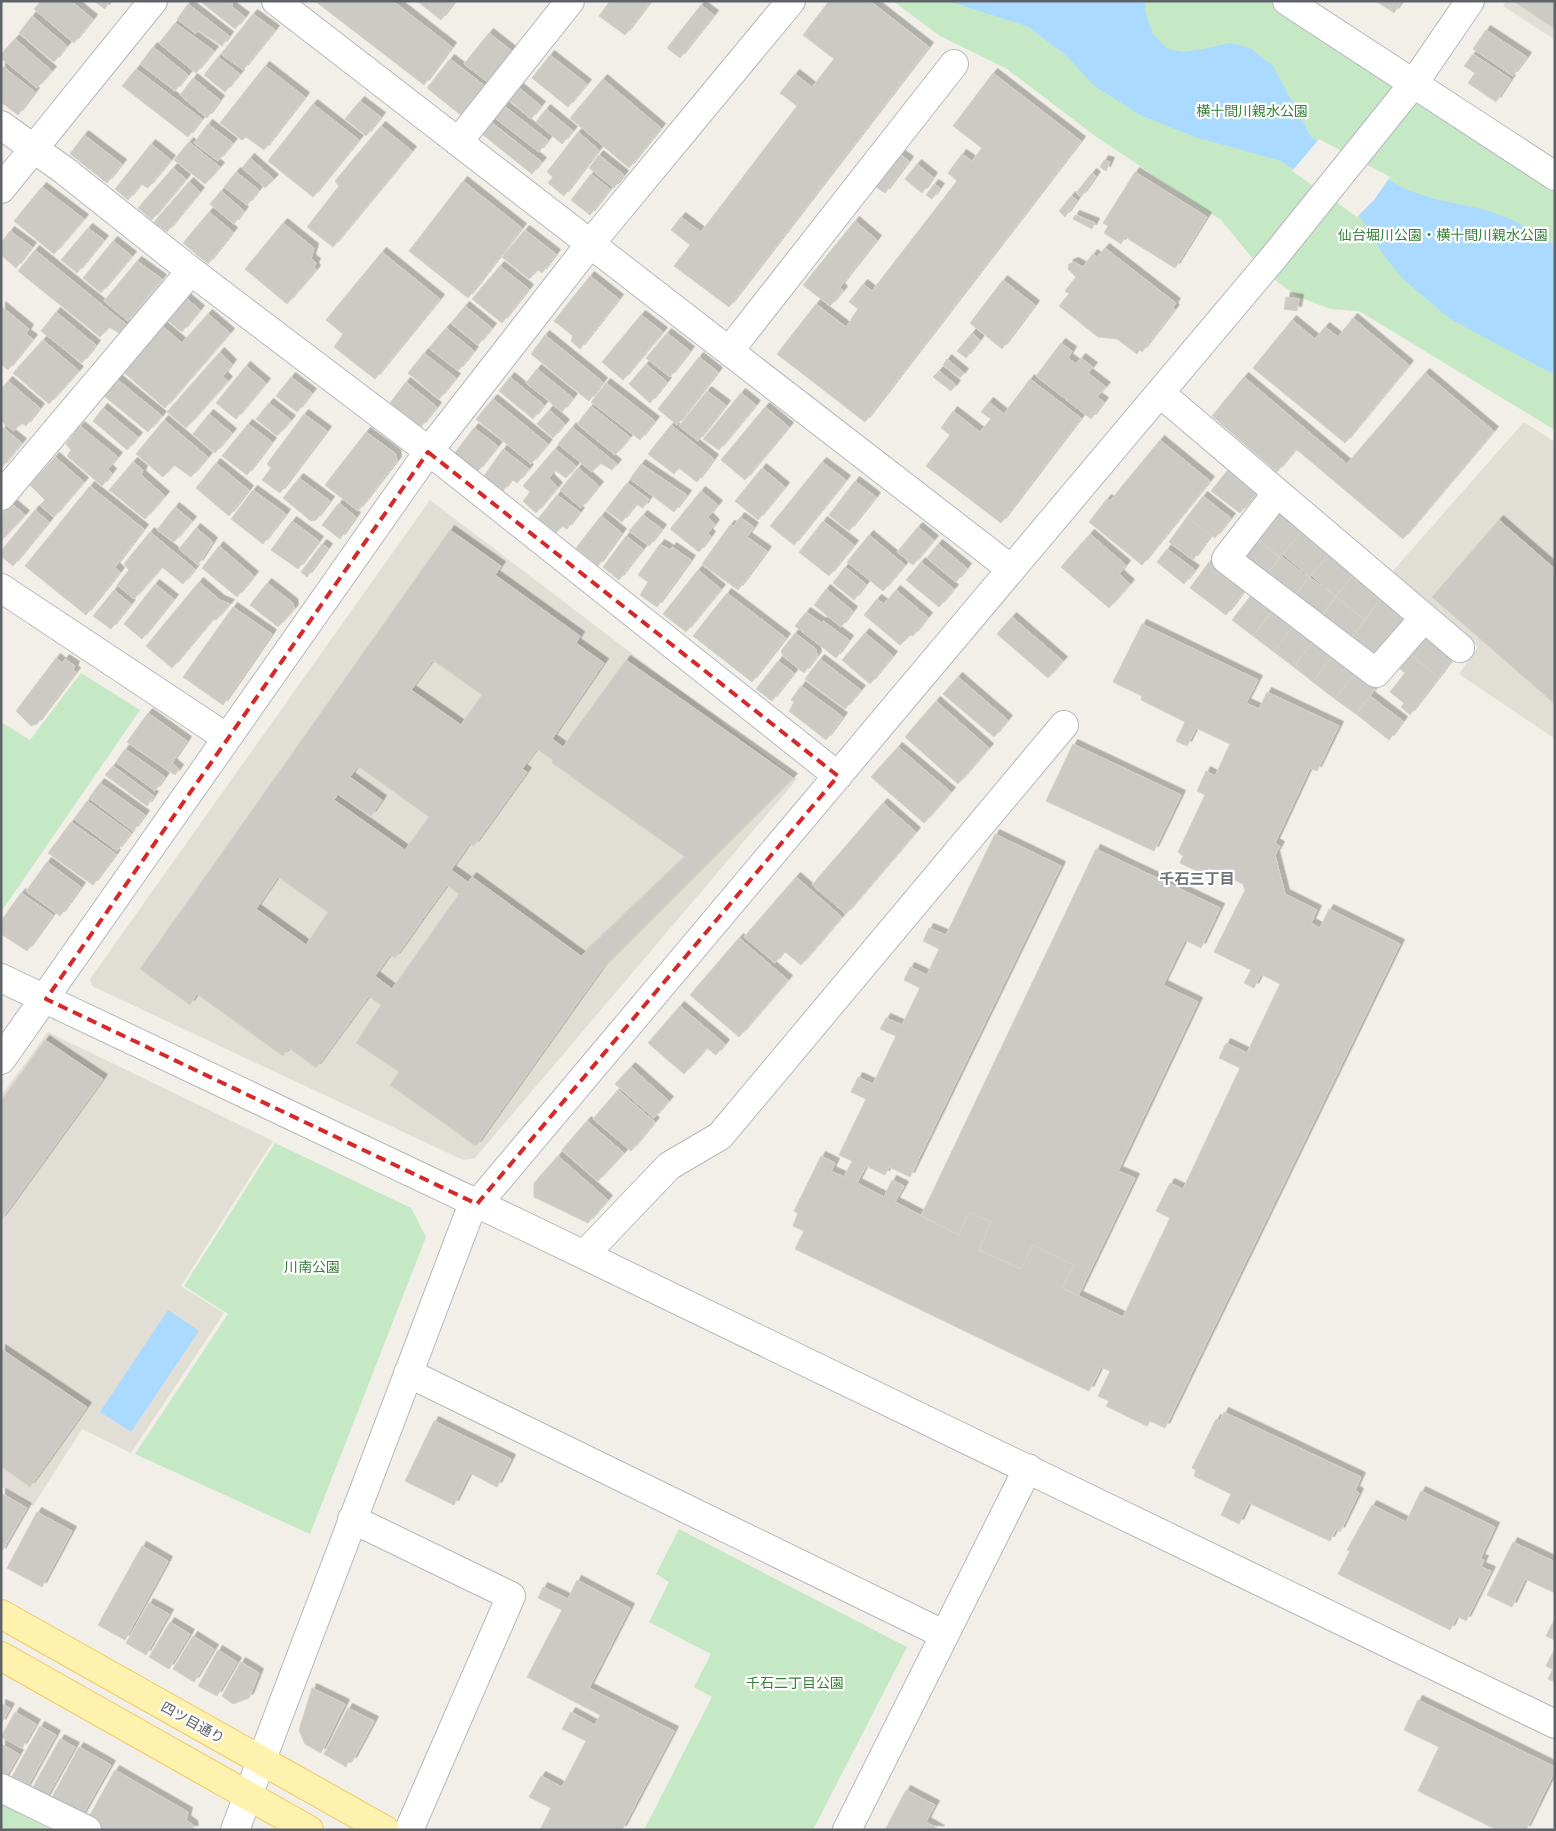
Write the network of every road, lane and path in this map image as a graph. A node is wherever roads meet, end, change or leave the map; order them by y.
1 (153, 1) edge
2 (276, 1) edge
3 (570, 1) edge
4 (791, 1) edge
5 (1287, 1) edge
6 (1470, 1) edge
7 (954, 64) dead end
8 (1414, 83) junction
9 (1, 126) edge
10 (458, 142) junction
11 (34, 150) junction
12 (1555, 176) edge
13 (1, 189) edge
14 (590, 244) junction
15 (191, 271) junction
16 (729, 351) junction
17 (1160, 393) junction
18 (428, 452) junction
19 (1276, 493) junction
20 (1, 496) edge
21 (1011, 569) junction
22 (1, 588) edge
23 (1424, 618) junction
24 (1460, 648) dead end
25 (1064, 725) dead end
26 (227, 738) junction
27 (838, 776) junction
28 (1, 978) edge
29 (46, 999) junction
30 (1, 1060) edge
31 (477, 1204) junction
32 (584, 1255) junction
33 (408, 1373) junction
34 (1028, 1468) junction
35 (352, 1519) junction
36 (1, 1614) edge
37 (943, 1634) junction
38 (1, 1656) edge
39 (1555, 1724) edge
40 (260, 1760) junction
41 (1, 1788) edge
42 (247, 1794) junction
43 (87, 1830) edge
44 (235, 1830) edge
45 (309, 1830) edge
46 (385, 1830) edge
47 (409, 1830) edge
48 (847, 1830) edge

1 - 11 street
2 - 10 street
3 - 10 street
4 - 14 street
5 - 8 street
6 - 8 street
7 - 16 street
8 - 12 street
8 - 17 street
9 - 11 street
10 - 14 street
11 - 13 street
11 - 15 street
14 - 16 street
14 - 18 street
15 - 18 street
15 - 20 street
16 - 21 street
17 - 19 street
17 - 21 street
18 - 26 street
18 - 27 street
19 - 23 street
19 - 23 street
21 - 27 street
22 - 26 street
23 - 24 street
25 - 32 street
26 - 29 street
27 - 31 street
28 - 29 street
29 - 30 street
29 - 31 street
31 - 32 street
31 - 33 street
32 - 34 street
33 - 35 street
33 - 37 street
34 - 37 street
34 - 39 street
35 - 40 street
35 - 47 street
36 - 40 main road, 四ツ目通り
37 - 48 street
38 - 42 main road
40 - 42 street
40 - 46 main road, 四ツ目通り
41 - 43 street
42 - 44 street
42 - 45 main road

